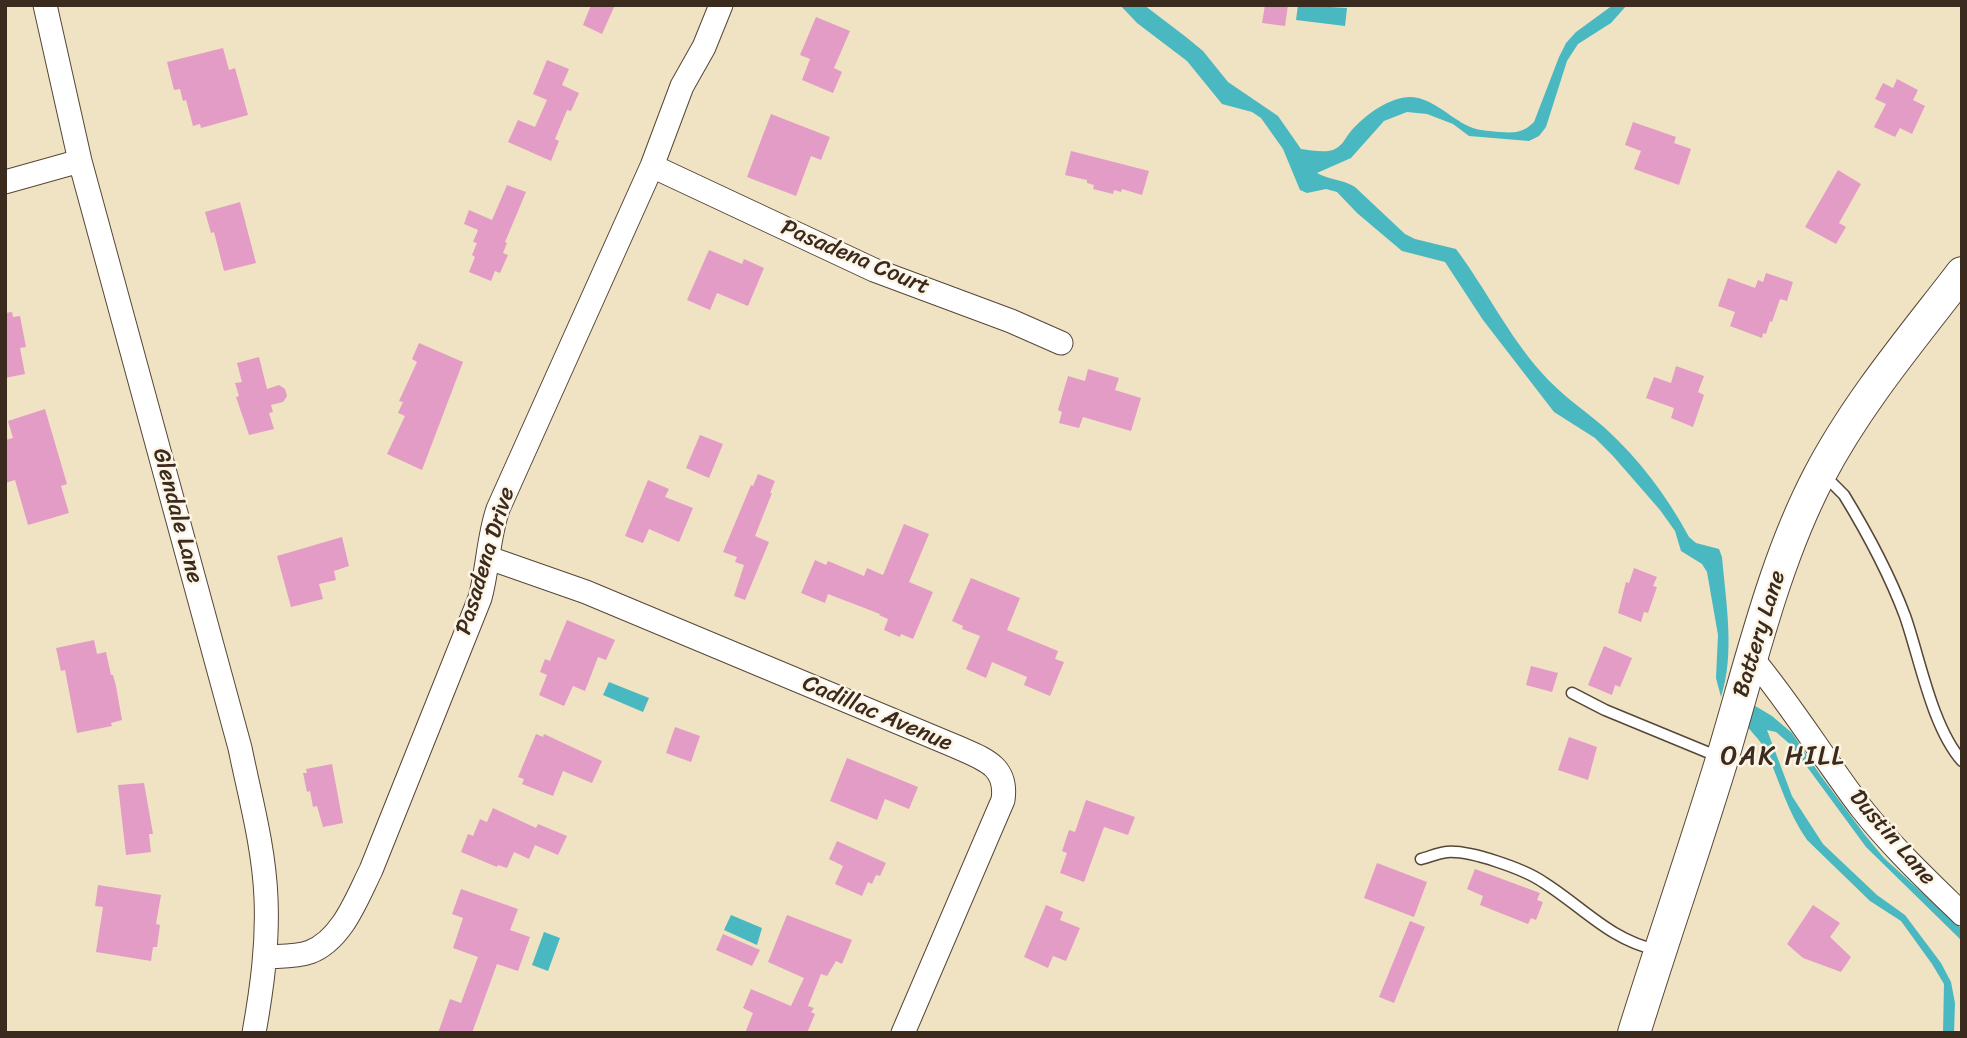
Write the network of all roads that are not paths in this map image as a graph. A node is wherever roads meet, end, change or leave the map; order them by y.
1 (45, 5) edge
2 (722, 5) edge
3 (80, 161) junction
4 (652, 166) junction
5 (5, 182) edge
6 (1962, 272) edge
7 (1061, 343) dead end
8 (1819, 475) junction
9 (489, 558) junction
10 (1752, 658) junction
11 (1572, 694) dead end
12 (1722, 758) junction
13 (1962, 761) edge
14 (1421, 859) dead end
15 (1962, 914) edge
16 (1660, 951) junction
17 (266, 957) junction
18 (254, 1033) edge
19 (903, 1033) edge
20 (1634, 1033) edge

1 - 3 street, Glendale Lane
2 - 4 street, Pasadena Drive
3 - 5 street
3 - 17 street, Glendale Lane
4 - 7 street, Pasadena Court
4 - 9 street, Pasadena Drive
6 - 8 main road, Battery Lane
8 - 10 main road, Battery Lane
8 - 13 lane
9 - 17 street, Pasadena Drive
9 - 19 street, Cadillac Avenue
10 - 12 main road, Battery Lane
10 - 15 street, Dustin Lane
11 - 12 lane
12 - 16 main road, Battery Lane
14 - 16 lane
16 - 20 main road, Battery Lane
17 - 18 street, Glendale Lane

